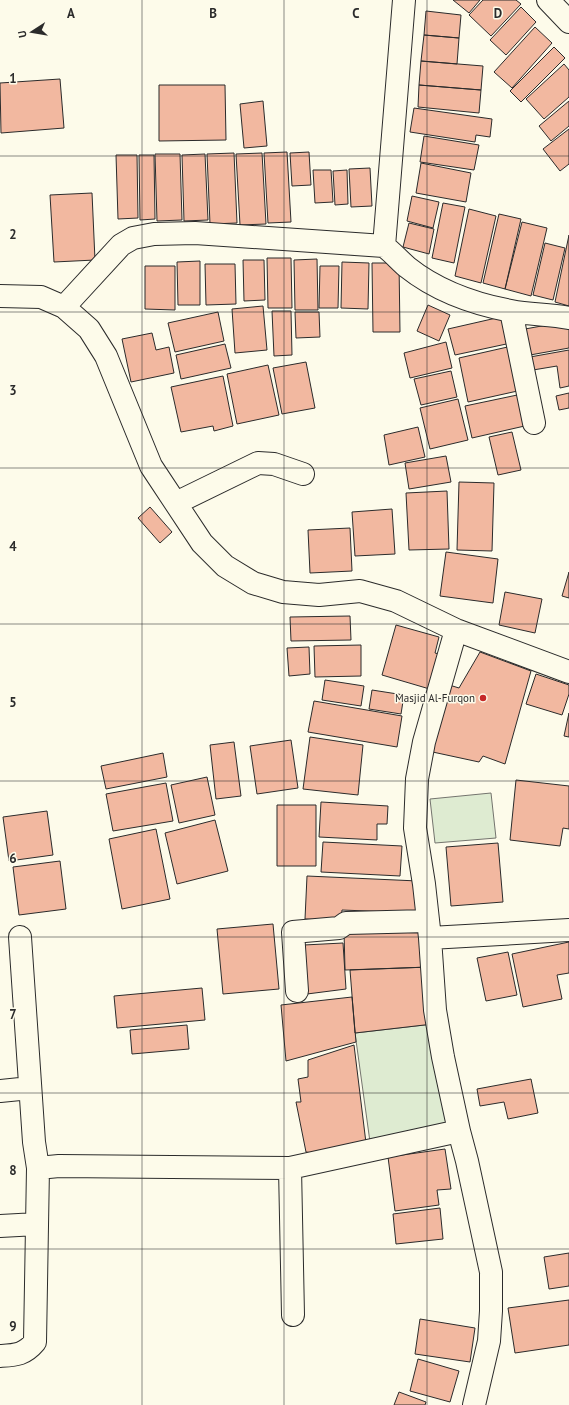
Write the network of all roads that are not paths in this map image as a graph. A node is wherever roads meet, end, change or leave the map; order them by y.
1 (404, 0) edge
2 (548, 0) edge
3 (569, 22) edge
4 (384, 246) junction
5 (0, 296) edge
6 (64, 307) junction
7 (512, 311) junction
8 (569, 318) edge
9 (534, 423) dead end
10 (303, 474) dead end
11 (176, 504) junction
12 (456, 630) junction
13 (569, 672) edge
14 (429, 929) junction
15 (569, 930) edge
16 (20, 937) dead end
17 (297, 990) dead end
18 (30, 1088) junction
19 (0, 1091) edge
20 (458, 1131) junction
21 (38, 1168) junction
22 (290, 1168) junction
23 (37, 1224) junction
24 (0, 1226) edge
25 (293, 1315) dead end
26 (0, 1356) edge
27 (474, 1405) edge

1 - 4 street
2 - 3 street
4 - 6 street
4 - 7 street
5 - 6 street
6 - 11 street
7 - 8 street
7 - 9 street
10 - 11 street
11 - 12 street
12 - 13 street
12 - 14 street
14 - 15 street
14 - 17 street
14 - 20 street
16 - 18 street
18 - 19 street
18 - 21 street
20 - 22 street
20 - 27 street
21 - 22 street
21 - 23 street
22 - 25 street
23 - 24 street
23 - 26 street

